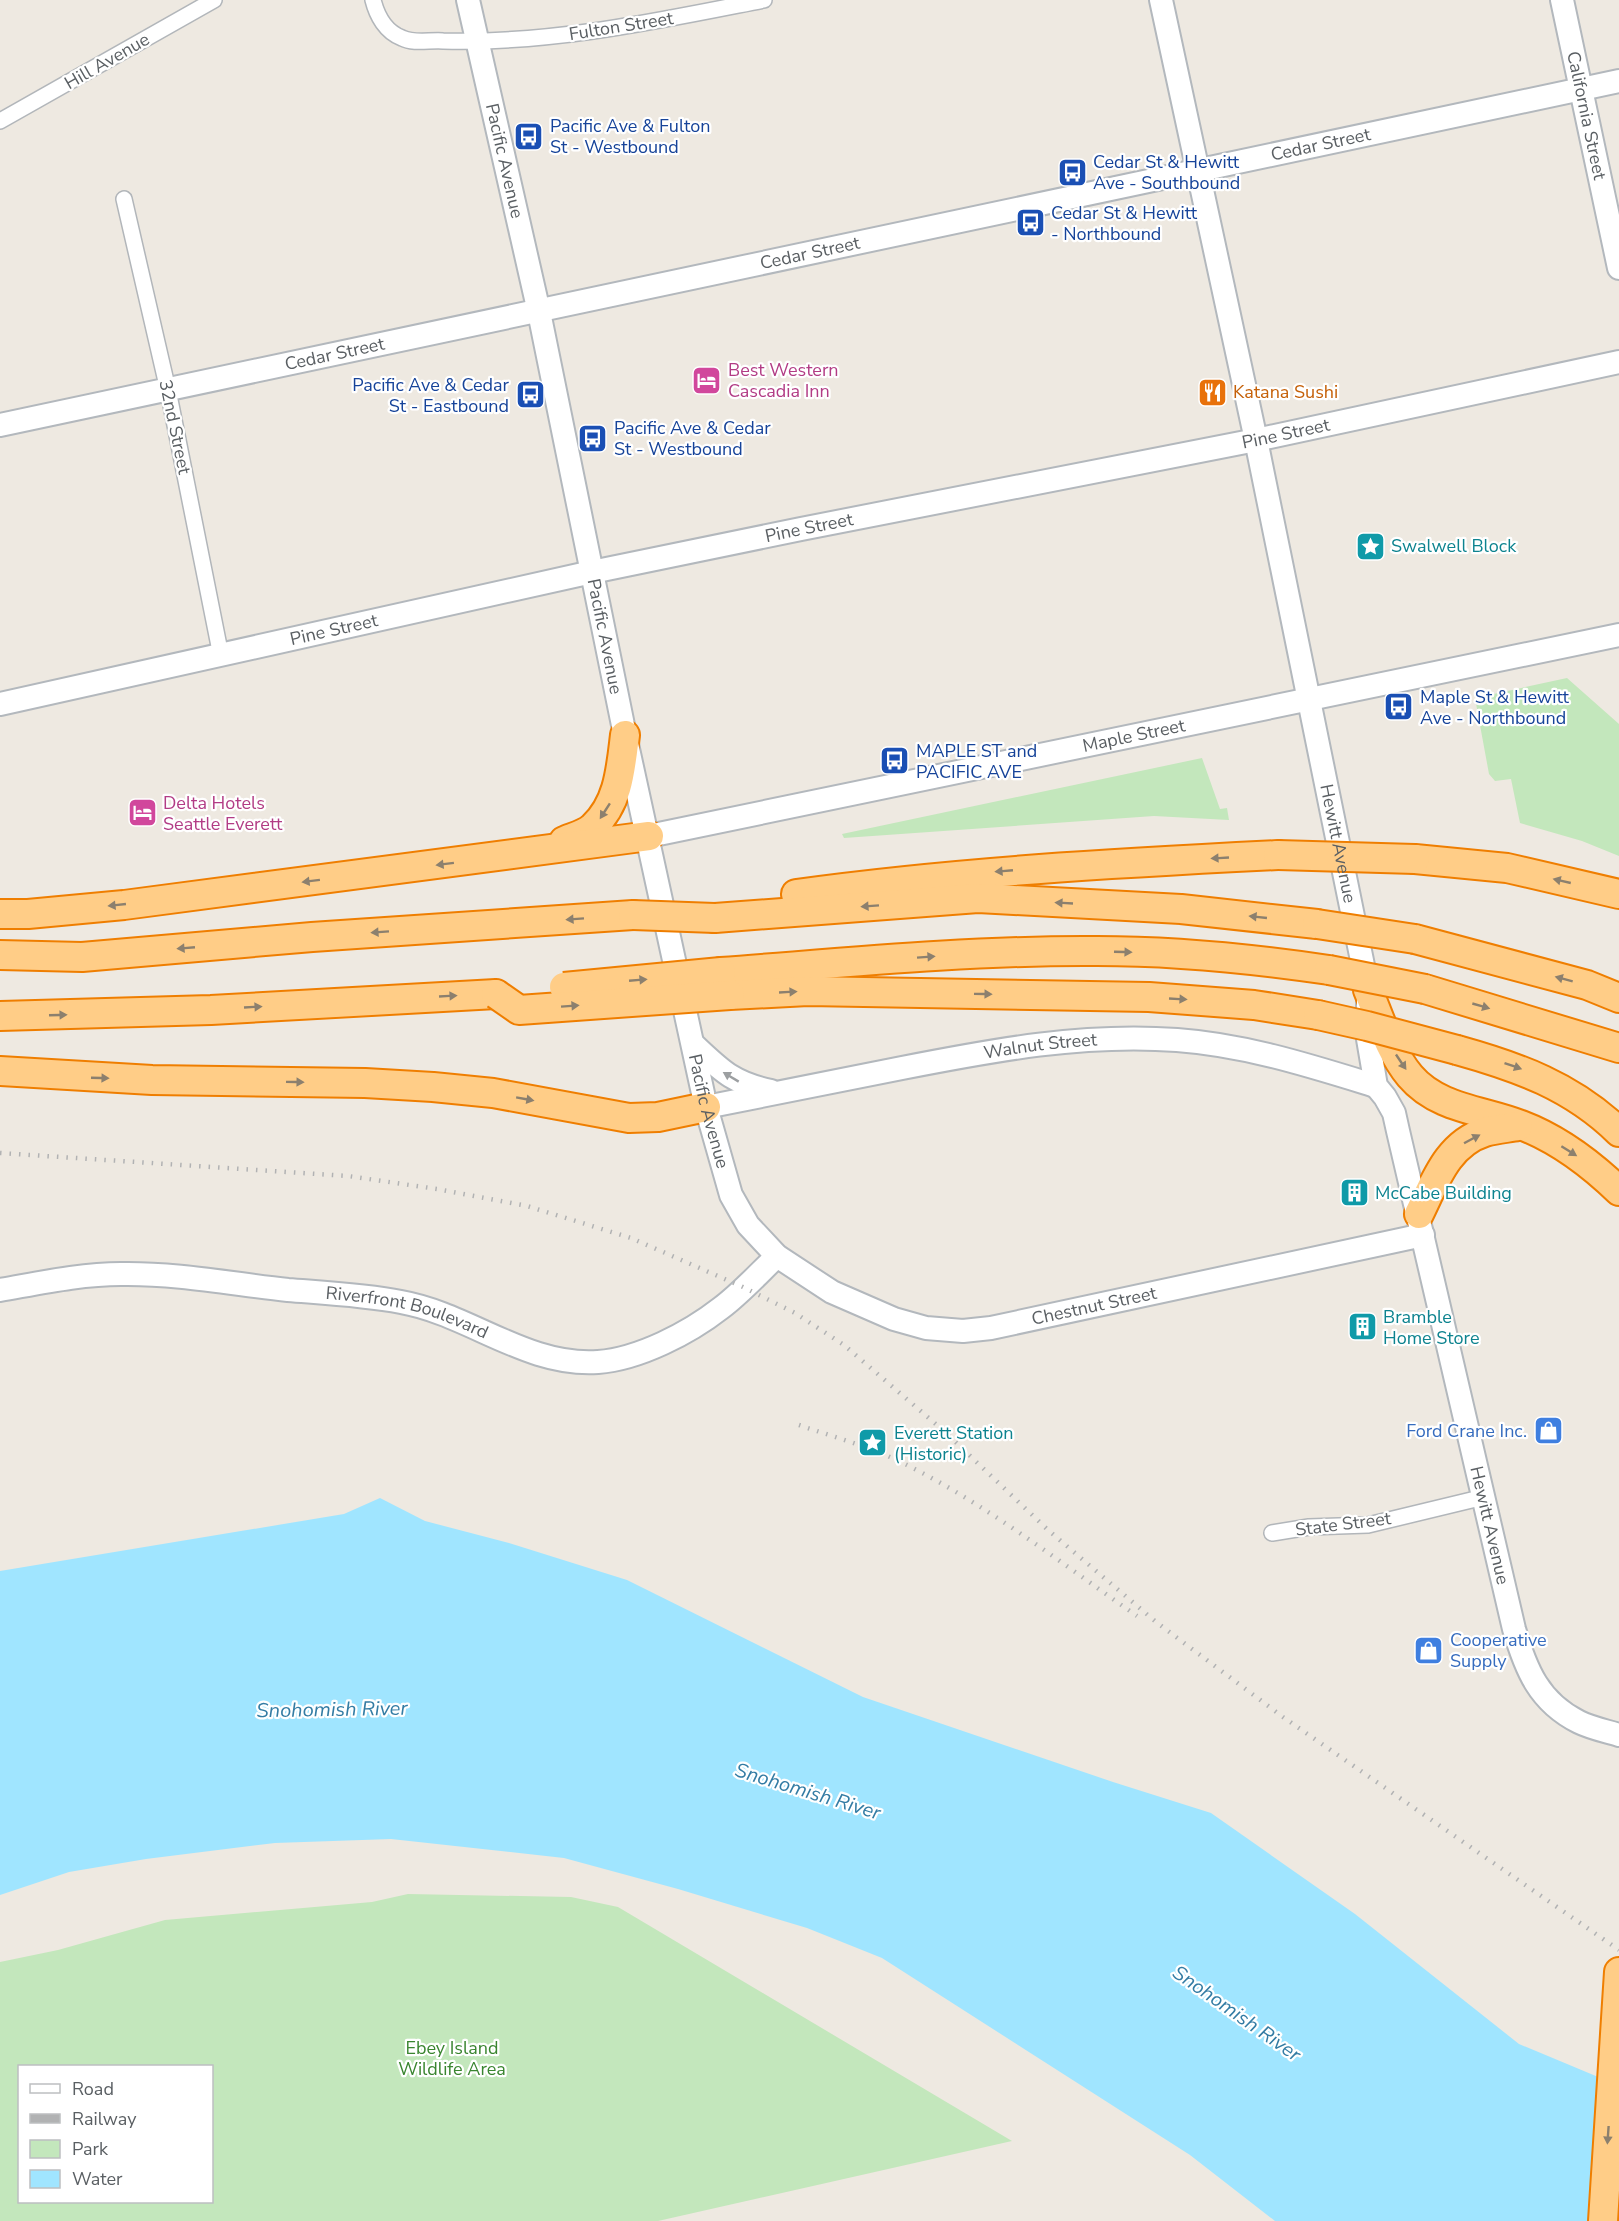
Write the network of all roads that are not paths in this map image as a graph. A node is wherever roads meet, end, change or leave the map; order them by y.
1 (214, 0) edge
2 (373, 0) edge
3 (468, 0) edge
4 (764, 0) edge
5 (1161, 0) edge
6 (1562, 0) edge
7 (478, 42) junction
8 (1619, 81) edge
9 (1581, 90) junction
10 (0, 121) edge
11 (1196, 171) junction
12 (124, 199) dead end
13 (1619, 268) edge
14 (539, 312) junction
15 (1619, 362) edge
16 (168, 390) junction
17 (0, 425) edge
18 (1256, 440) junction
19 (592, 572) junction
20 (1619, 635) edge
21 (221, 656) junction
22 (1310, 699) junction
23 (0, 704) edge
24 (626, 735) junction
25 (649, 836) junction
26 (543, 851) junction
27 (1619, 894) edge
28 (713, 911) junction
29 (0, 914) edge
30 (0, 955) edge
31 (726, 984) junction
32 (1368, 990) junction
33 (1619, 998) edge
34 (0, 1016) edge
35 (693, 1044) junction
36 (1619, 1048) edge
37 (0, 1071) edge
38 (1376, 1086) junction
39 (779, 1093) junction
40 (706, 1107) junction
41 (1523, 1125) junction
42 (1619, 1132) edge
43 (1619, 1191) edge
44 (1421, 1225) junction
45 (777, 1256) junction
46 (0, 1290) edge
47 (1484, 1497) junction
48 (1272, 1533) dead end
49 (1619, 1735) edge
50 (1619, 1971) edge
51 (1603, 2221) edge

1 - 10 street, Hill Avenue
2 - 7 street
3 - 7 street, Pacific Avenue
4 - 7 street, Fulton Street
5 - 11 street, Hewitt Avenue
6 - 9 street, California Street
7 - 14 street, Pacific Avenue
8 - 9 street, Cedar Street
9 - 11 street, Cedar Street
9 - 13 street, California Street
11 - 14 street, Cedar Street
11 - 18 street, Hewitt Avenue
12 - 16 street, 32nd Street
14 - 16 street, Cedar Street
14 - 19 street, Pacific Avenue
15 - 18 street, Pine Street
16 - 17 street, Cedar Street
16 - 21 street, 32nd Street
18 - 19 street, Pine Street
18 - 22 street, Hewitt Avenue
19 - 21 street, Pine Street
19 - 24 street, Pacific Avenue
20 - 22 street, Maple Street
21 - 23 street, Pine Street
22 - 25 street, Maple Street
22 - 32 street, Hewitt Avenue
24 - 25 street, Pacific Avenue
24 -> 26 highway
25 - 26 highway
25 - 35 street, Pacific Avenue
26 -> 29 highway
27 -> 28 highway, bridge
28 -> 30 highway, bridge
33 -> 28 highway, bridge
34 -> 31 highway, bridge
31 -> 36 highway, bridge
31 -> 42 highway, bridge
32 - 38 street, Hewitt Avenue
32 -> 41 highway
39 -> 35 street
35 - 40 street, Pacific Avenue
37 -> 40 highway
38 - 39 street, Walnut Street
38 - 44 street, Hewitt Avenue
39 - 40 street, Walnut Street
40 - 45 street, Pacific Avenue
41 -> 43 highway
44 -> 41 highway
44 - 45 street, Chestnut Street
44 - 47 street, Hewitt Avenue
45 - 46 street, Riverfront Boulevard
47 - 48 street, State Street
47 - 49 street, Hewitt Avenue
50 -> 51 highway

